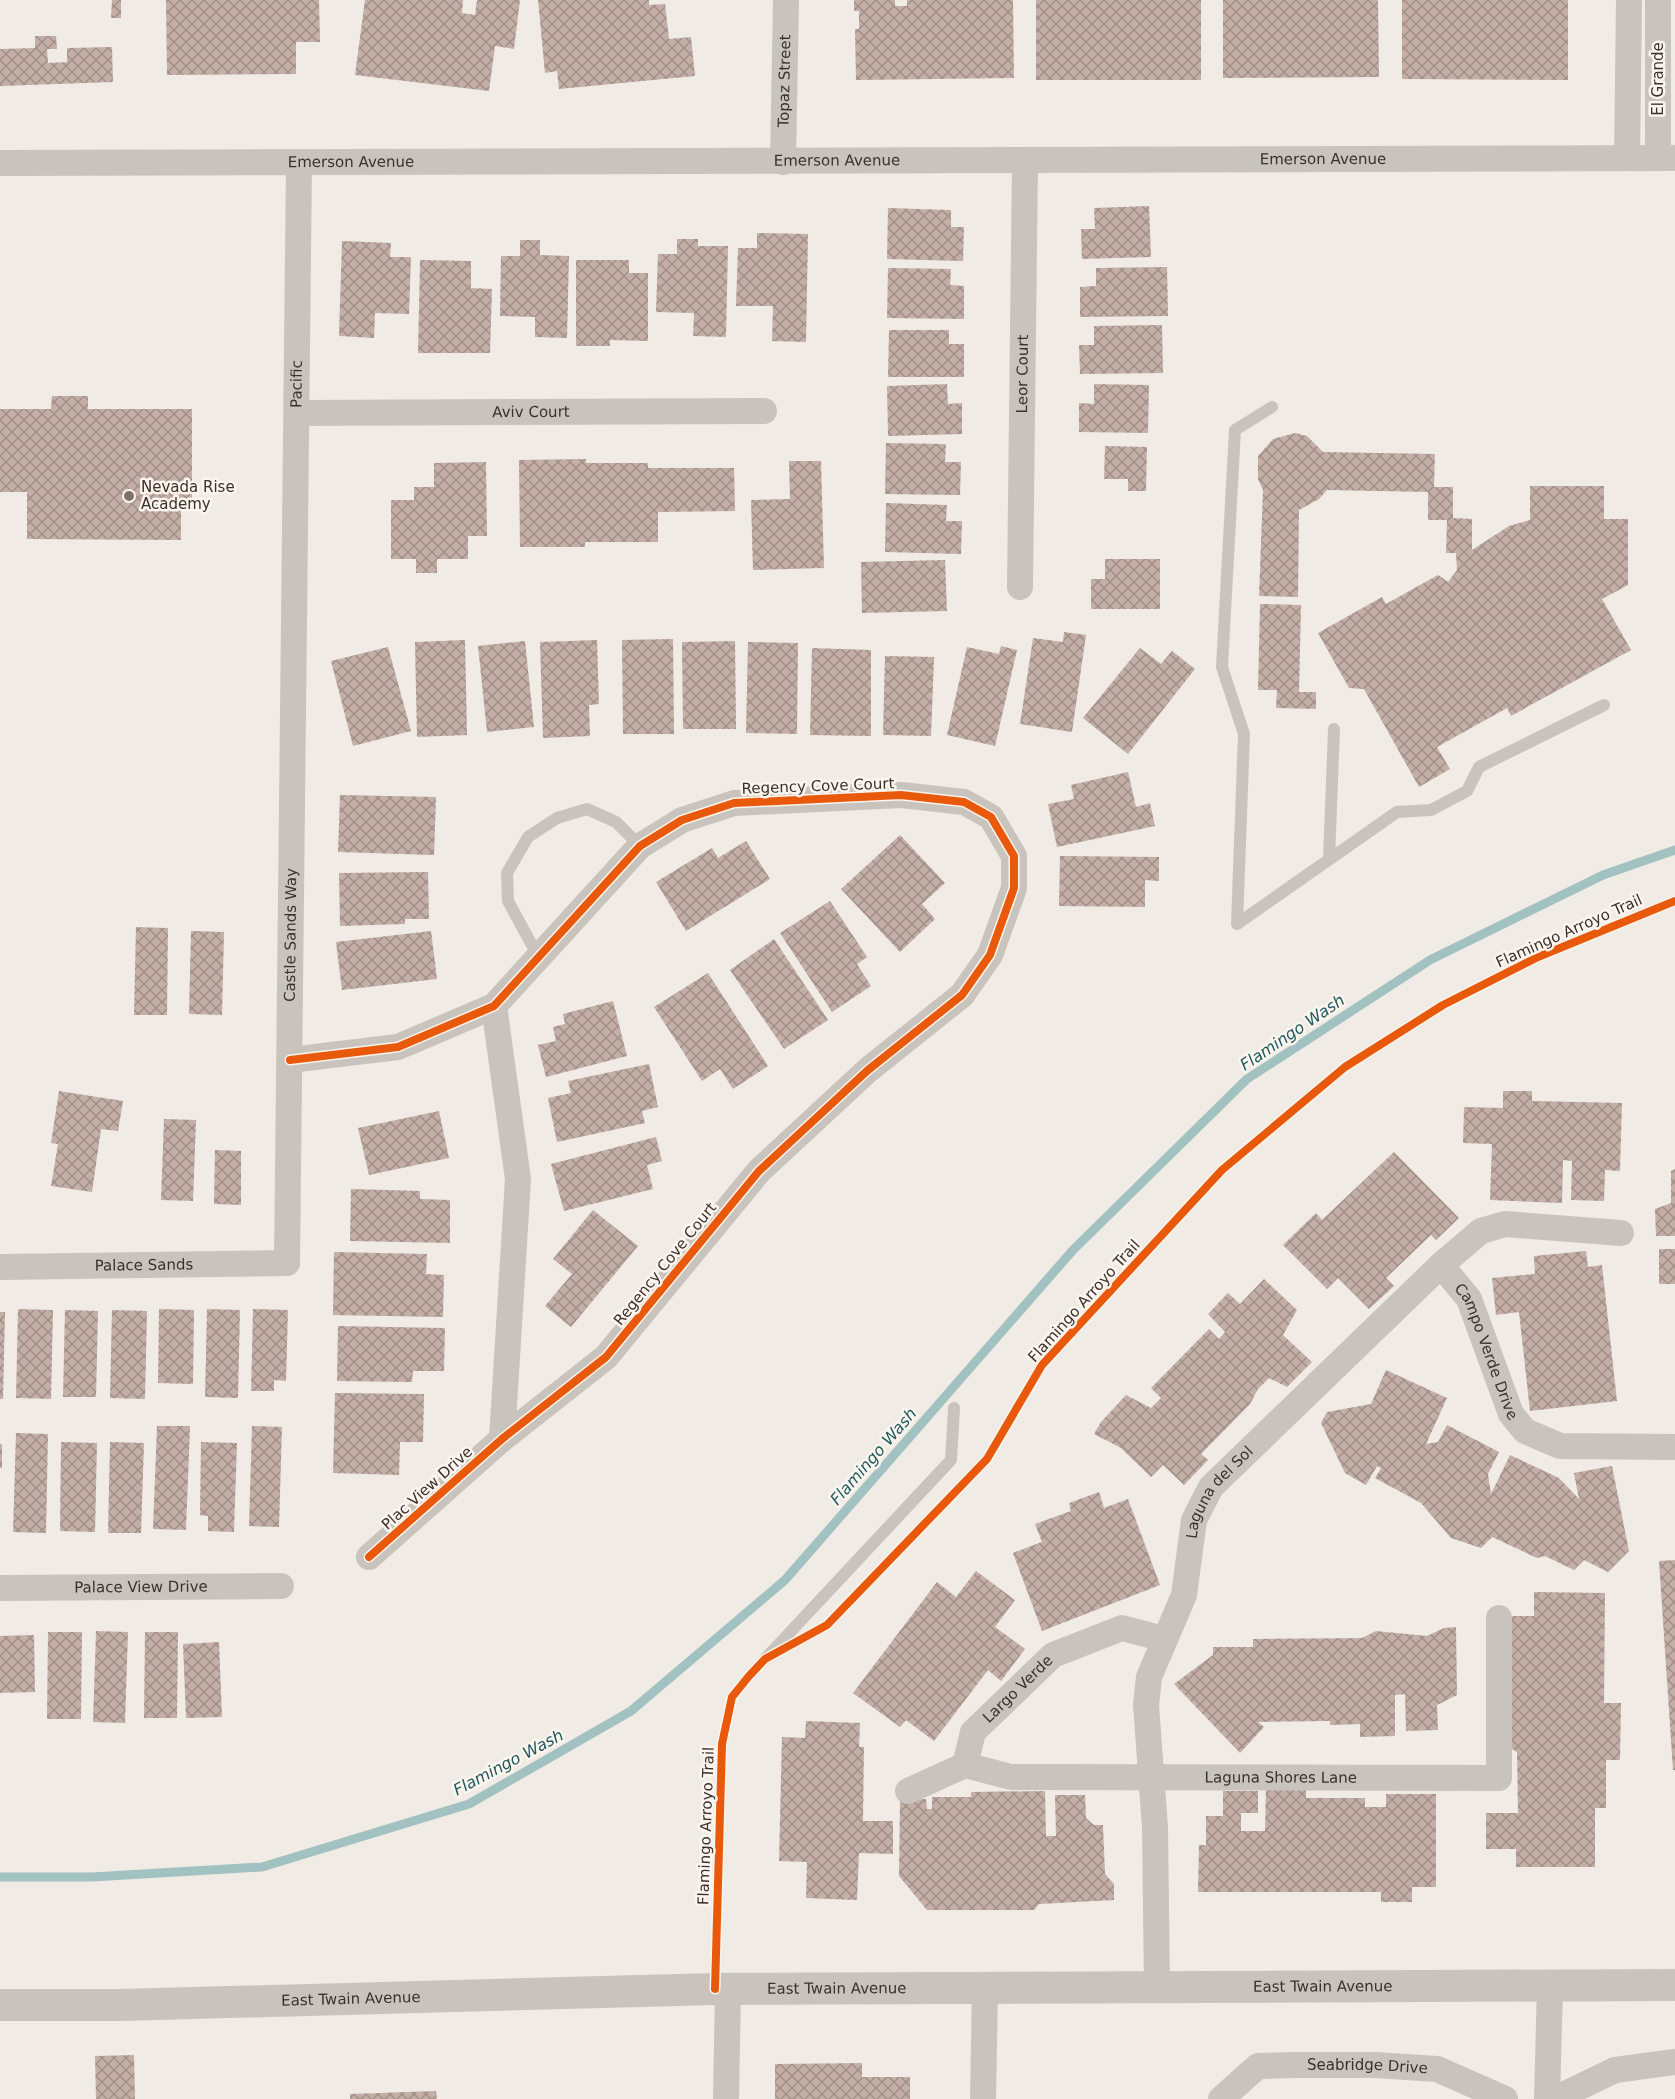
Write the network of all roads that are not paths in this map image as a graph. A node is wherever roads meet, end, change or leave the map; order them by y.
1 (786, 0) edge
2 (1629, 0) edge
3 (1658, 0) edge
4 (1644, 30) junction
5 (1627, 157) junction
6 (1666, 158) edge
7 (1025, 161) junction
8 (783, 162) junction
9 (299, 163) junction
10 (0, 164) edge
11 (1272, 407) dead end
12 (764, 411) dead end
13 (297, 413) junction
14 (1020, 587) dead end
15 (295, 608) joint
16 (1604, 705) dead end
17 (1334, 729) dead end
18 (640, 846) junction
19 (1329, 859) junction
20 (539, 957) junction
21 (494, 1006) junction
22 (290, 1060) junction
23 (1621, 1233) dead end
24 (287, 1263) joint
25 (1441, 1265) junction
26 (0, 1267) edge
27 (954, 1408) dead end
28 (502, 1439) junction
29 (1675, 1447) edge
30 (369, 1557) dead end
31 (281, 1586) dead end
32 (0, 1588) edge
33 (1499, 1618) dead end
34 (1164, 1638) junction
35 (765, 1659) dead end
36 (965, 1765) junction
37 (1152, 1778) junction
38 (908, 1791) dead end
39 (1675, 1985) edge
40 (1550, 1986) junction
41 (1157, 1988) junction
42 (728, 1989) junction
43 (985, 1989) junction
44 (0, 2005) edge
45 (1675, 2062) edge
46 (1227, 2093) edge
47 (726, 2099) edge
48 (984, 2099) edge
49 (1505, 2099) edge
50 (1547, 2099) edge
51 (1555, 2099) edge

1 - 8 street, Topaz Street
2 - 4 street, El Grande
3 - 4 street, El Grande
4 - 5 street, El Grande
4 - 6 street, El Grande
5 - 6 street, Emerson Avenue
5 - 7 street, Emerson Avenue
7 - 8 street, Emerson Avenue
7 - 14 street, Leor Court
8 - 9 street, Emerson Avenue
9 - 10 street, Emerson Avenue
9 - 13 street, Pacific
11 - 19 lane
12 - 13 street, Aviv Court
13 - 15 street, Pacific
15 - 22 street, Castle Sands Way
16 - 19 lane
17 - 19 lane
18 - 20 street, Regency Cove Court
18 - 20 lane
18 - 28 street, Regency Cove Court
20 - 21 street, Regency Cove Court
21 - 22 street, Regency Cove Court
21 - 28 street
22 - 24 street, Castle Sands Way
23 - 25 street, Laguna del Sol
24 - 26 street, Palace Sands
25 - 29 street, Campo Verde Drive
25 - 34 street, Laguna del Sol
27 - 35 lane
28 - 30 street, Plac View Drive
31 - 32 street, Palace View Drive
33 - 37 street, Laguna Shores Lane
34 - 36 street, Largo Verde
34 - 37 street, Laguna del Sol
36 - 37 street, Laguna Shores Lane
36 - 38 street
37 - 41 street, Laguna del Sol
39 - 40 street, East Twain Avenue
40 - 41 street, East Twain Avenue
40 - 50 street
41 - 43 street, East Twain Avenue
42 - 43 street, East Twain Avenue
42 - 44 street, East Twain Avenue
42 - 47 street
43 - 48 street
45 - 51 street
46 - 49 street, Seabridge Drive

